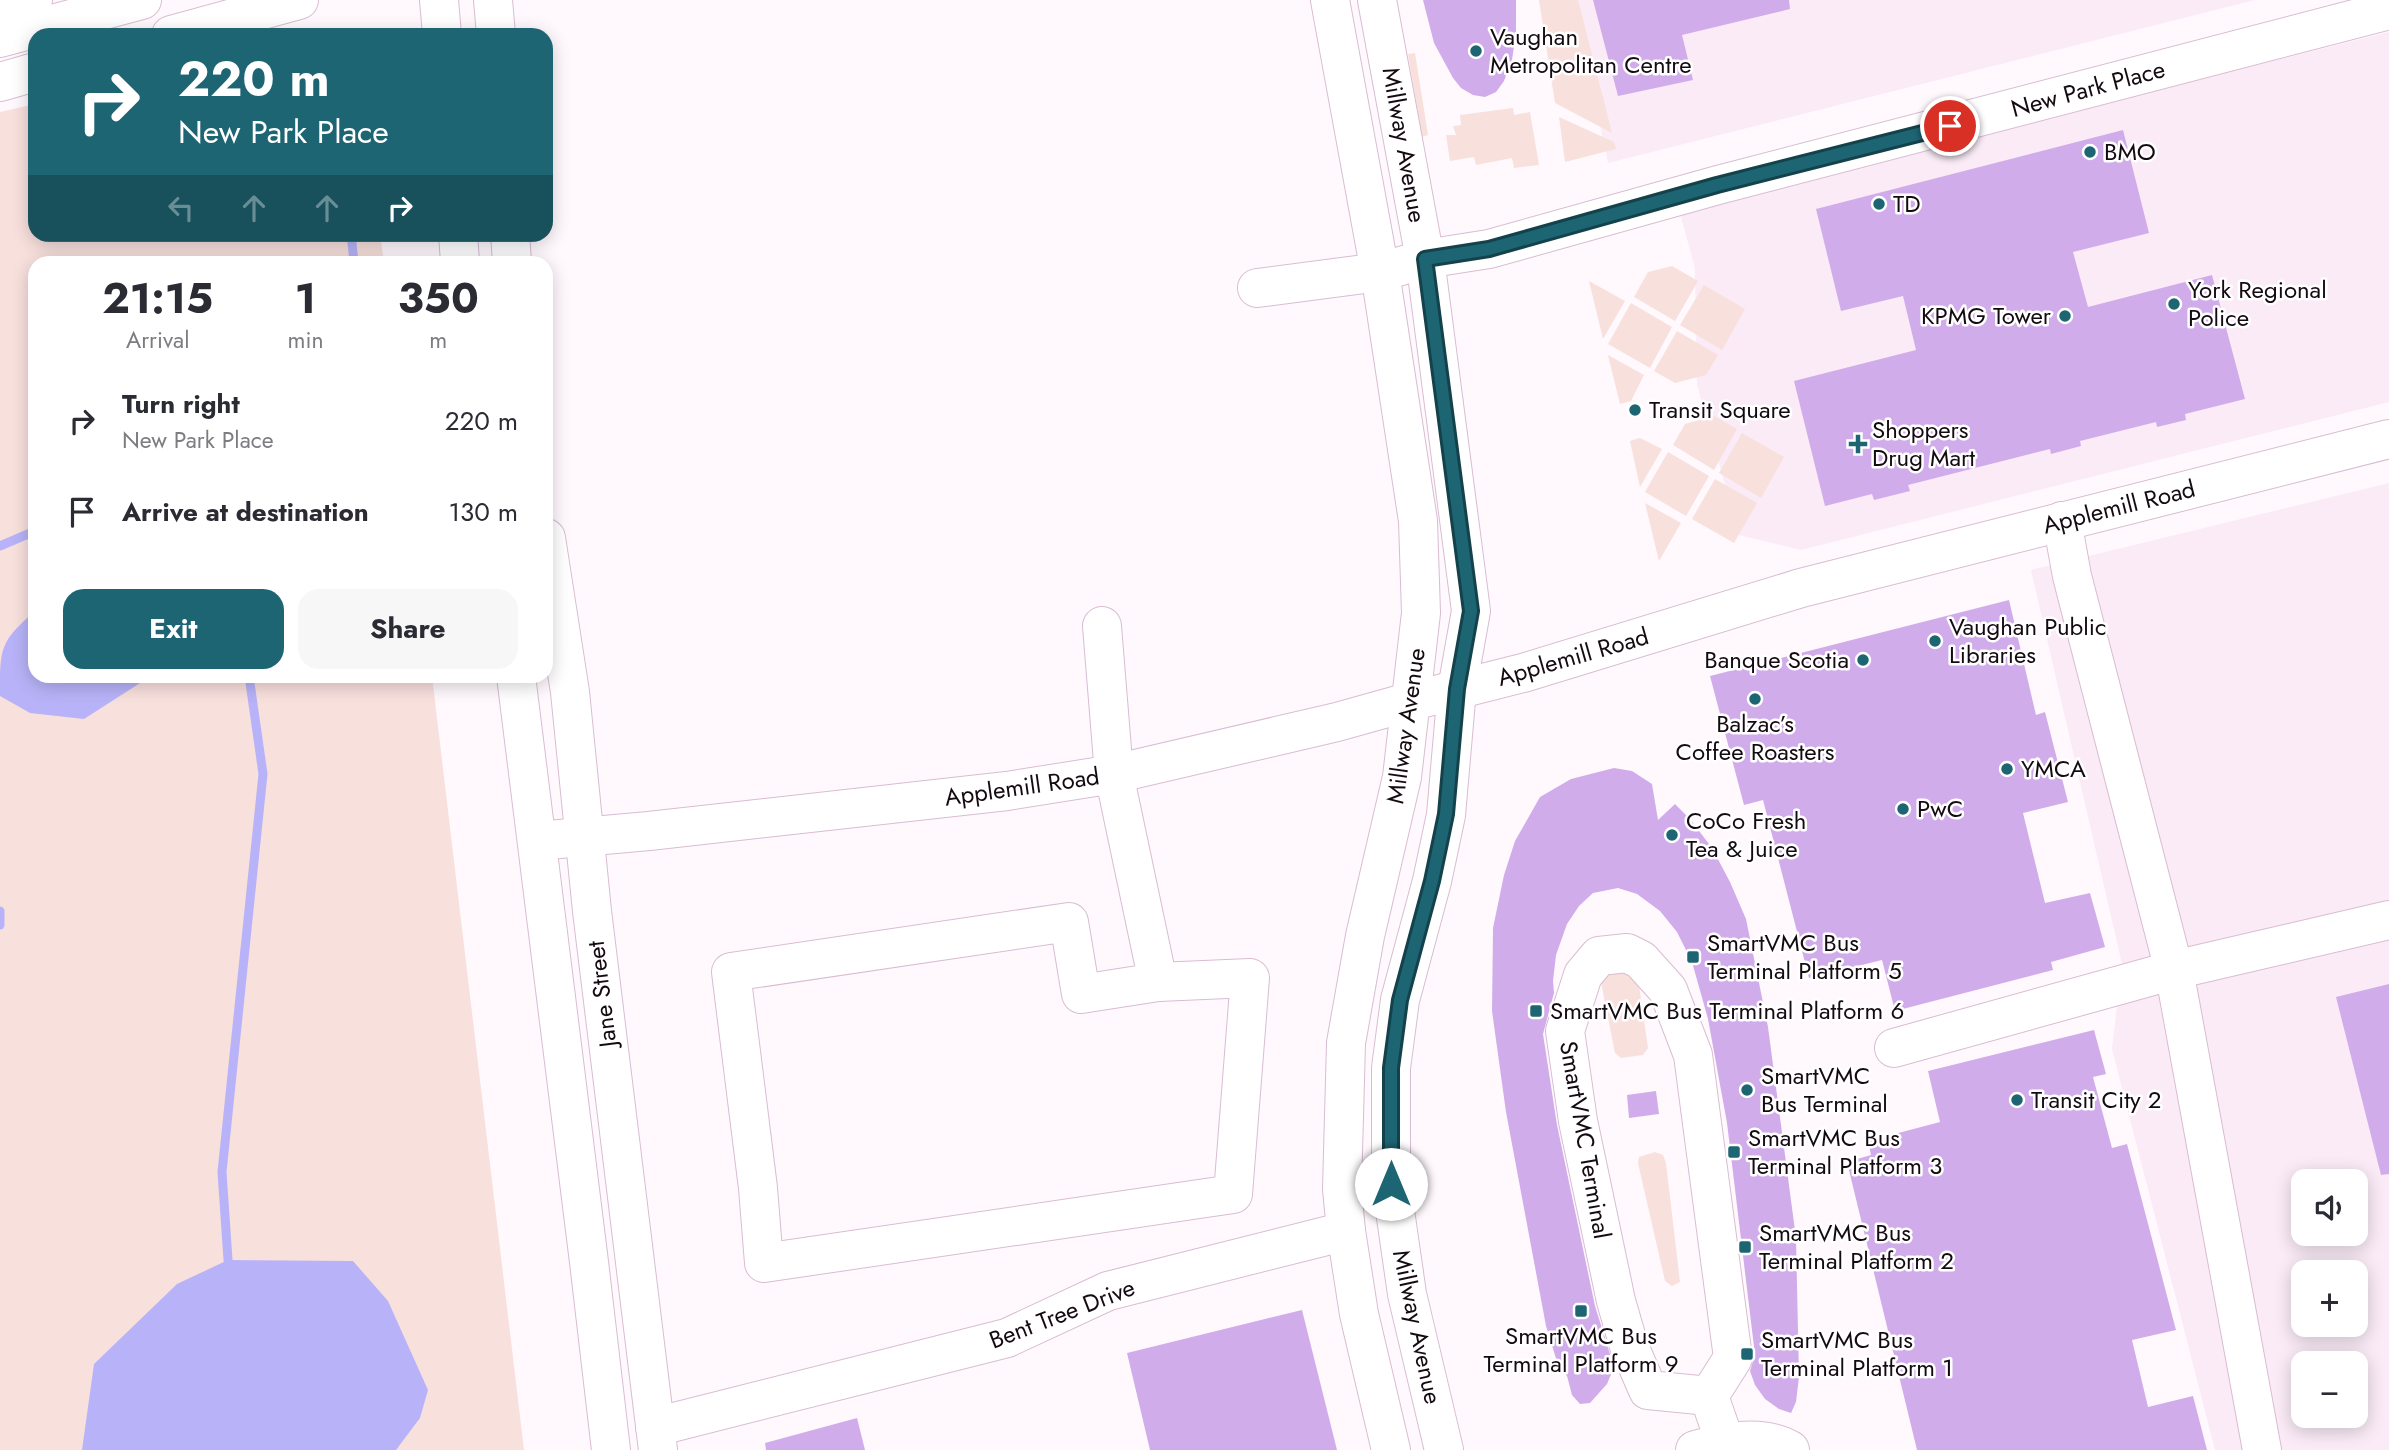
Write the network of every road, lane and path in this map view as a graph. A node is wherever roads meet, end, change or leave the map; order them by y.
1 (33, 0) edge
2 (142, 0) edge
3 (299, 0) edge
4 (439, 0) edge
5 (493, 0) edge
6 (1330, 0) edge
7 (1377, 0) edge
8 (0, 9) edge
9 (2389, 10) edge
10 (37, 28) edge
11 (197, 28) edge
12 (441, 28) edge
13 (495, 28) edge
14 (28, 31) edge
15 (0, 38) edge
16 (28, 74) edge
17 (0, 82) edge
18 (1425, 259) junction
19 (1380, 272) junction
20 (1257, 288) dead end
21 (2389, 439) edge
22 (2062, 521) junction
23 (553, 583) edge
24 (1102, 626) dead end
25 (517, 683) edge
26 (1457, 689) junction
27 (1412, 701) junction
28 (1114, 774) junction
29 (585, 838) junction
30 (537, 841) junction
31 (2389, 920) edge
32 (2174, 970) junction
33 (1158, 982) junction
34 (1894, 1048) dead end
35 (1346, 1231) junction
36 (1709, 1395) junction
37 (657, 1439) edge
38 (1710, 1446) edge
39 (611, 1450) edge
40 (1391, 1450) edge
41 (1444, 1450) edge
42 (1790, 1450) edge
43 (2262, 1450) edge

1 - 8 street
2 - 10 street
3 - 11 street
4 - 12 street
5 - 13 street
6 - 19 street, Millway Avenue
7 - 18 street, Millway Avenue
9 - 18 street, New Park Place
14 - 15 street
16 - 17 street
18 - 19 street, New Park Place
18 - 26 street, Millway Avenue
19 - 20 street, New Park Place
19 - 27 street, Millway Avenue
21 - 22 street, Applemill Road
22 - 26 street, Applemill Road
22 - 32 street
23 - 29 street, Jane Street
24 - 28 street
25 - 30 street, Jane Street
26 - 27 street, Applemill Road
26 - 41 street, Millway Avenue
27 - 28 street, Applemill Road
27 - 35 street, Millway Avenue
28 - 29 street, Applemill Road
28 - 33 street
29 - 30 street, Applemill Road
29 - 37 street, Jane Street
30 - 39 street, Jane Street
31 - 32 street
32 - 34 street
32 - 43 street
33 - 33 street
35 - 37 street, Bent Tree Drive
35 - 40 street, Millway Avenue
36 - 36 street, SmartVMC Terminal
36 - 38 street
38 - 42 street

